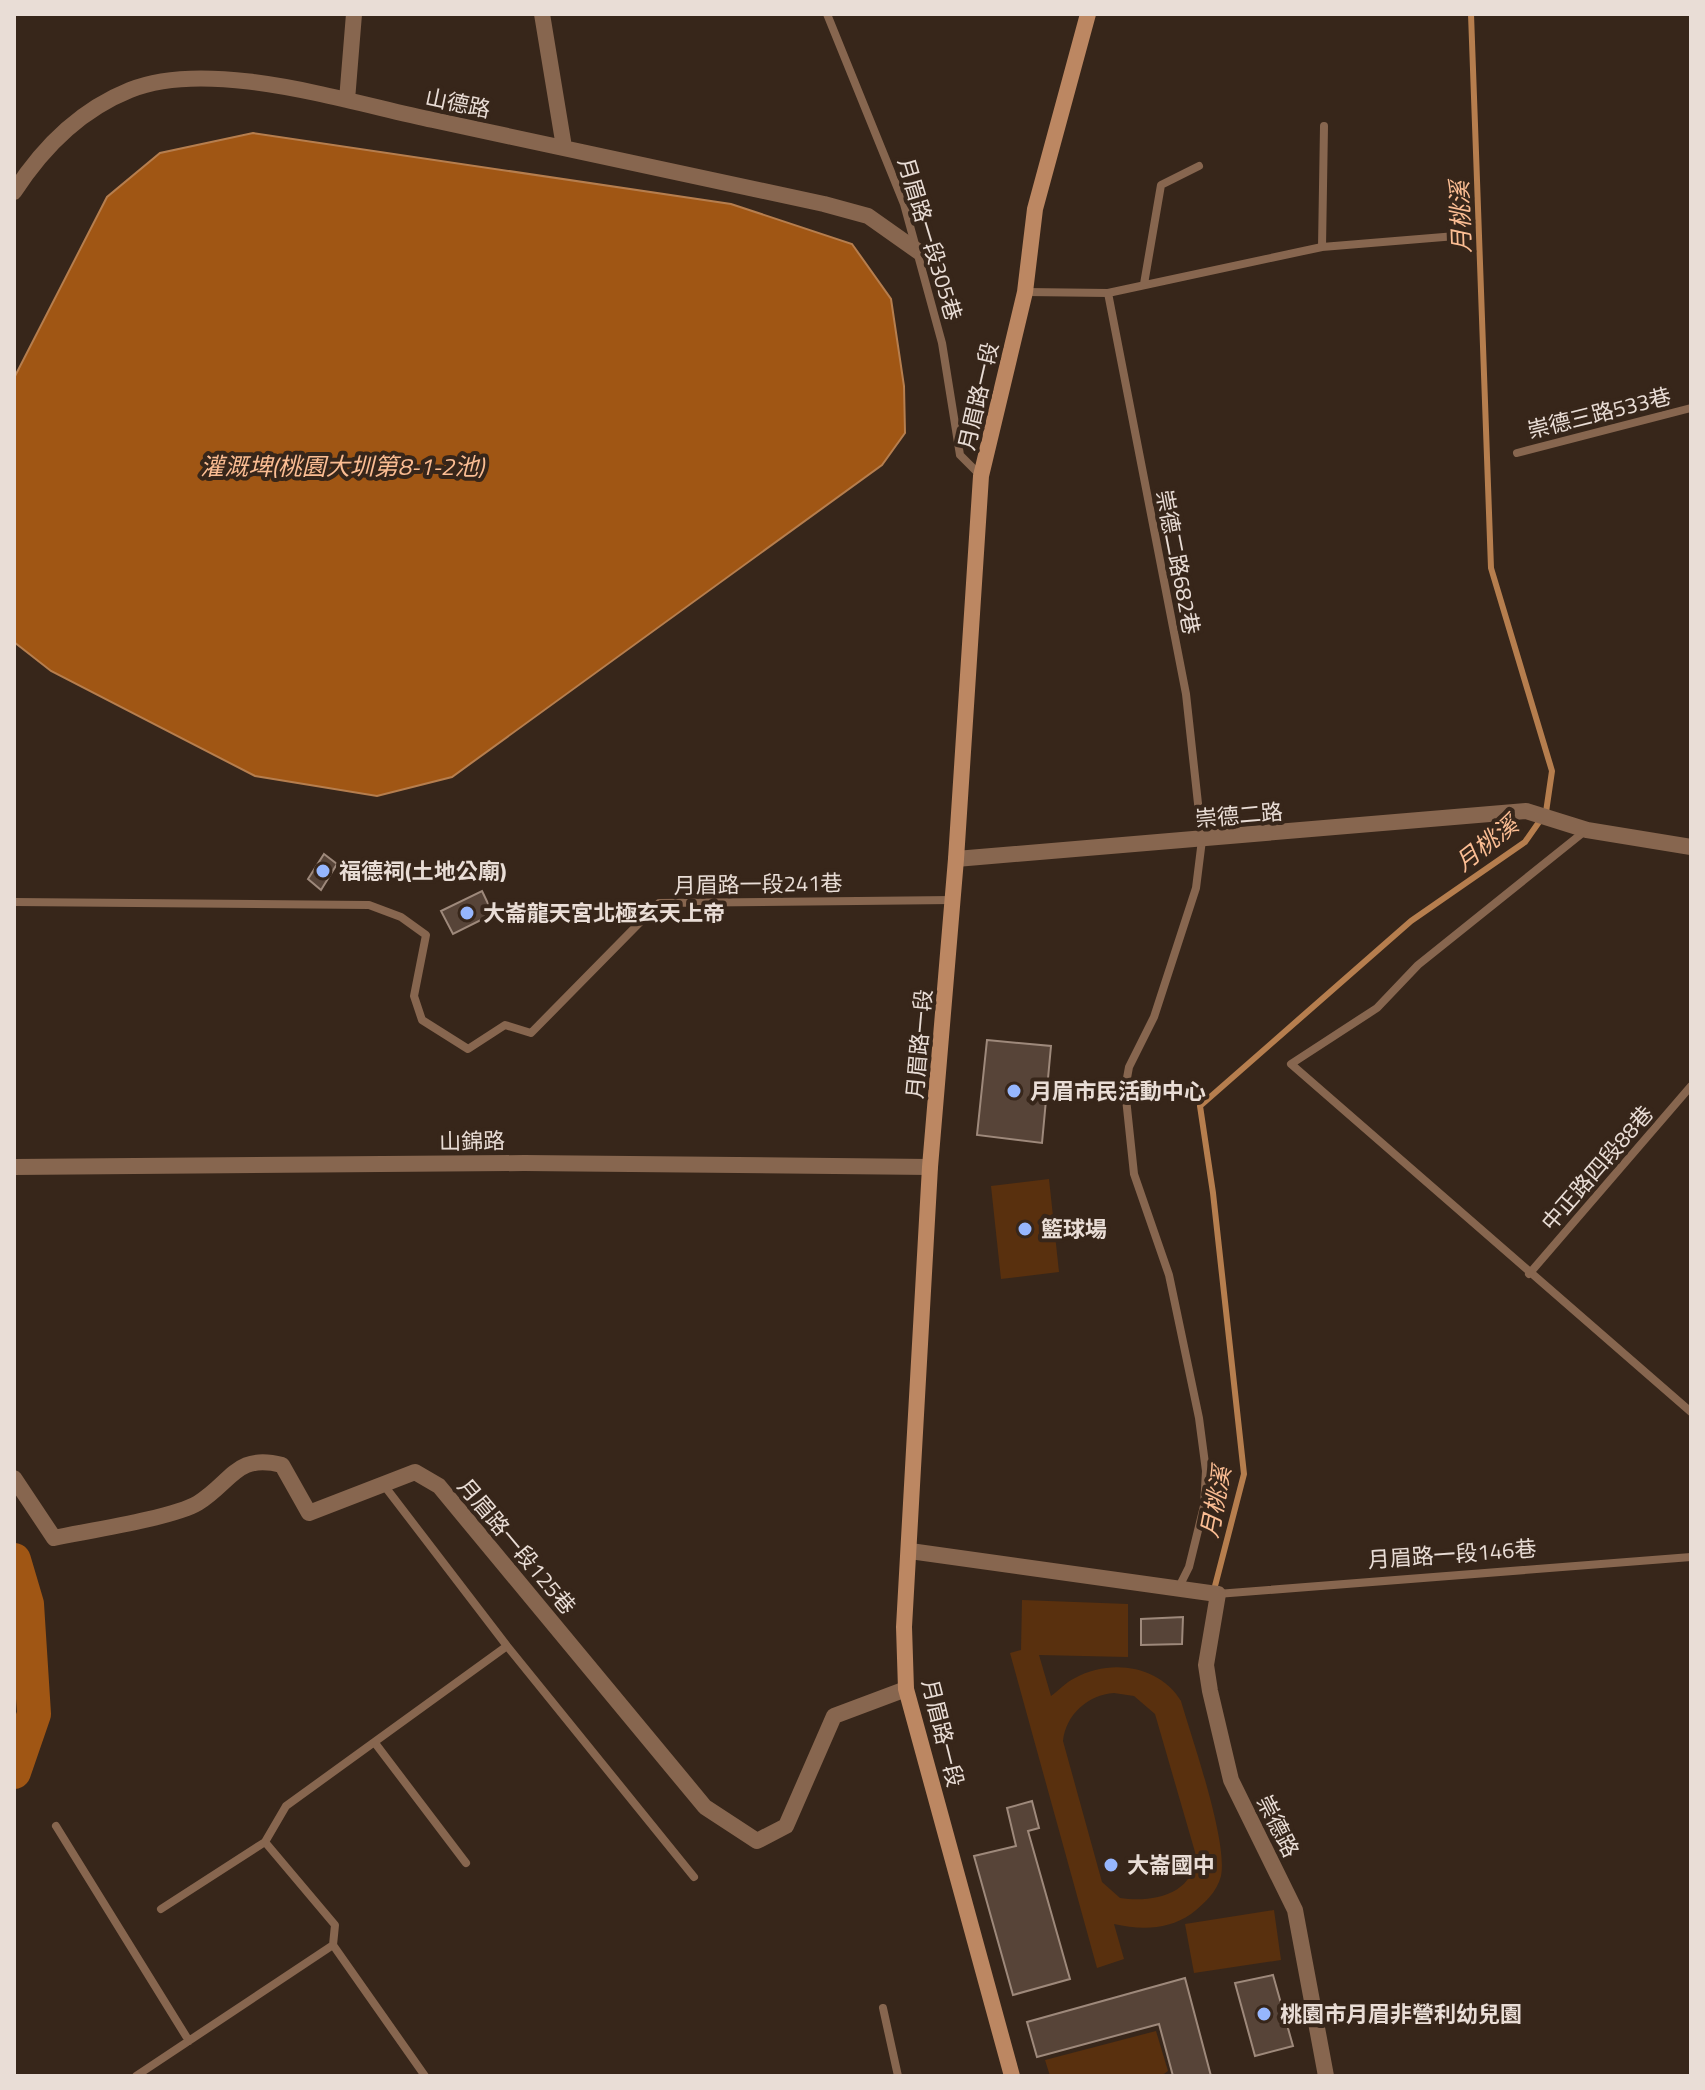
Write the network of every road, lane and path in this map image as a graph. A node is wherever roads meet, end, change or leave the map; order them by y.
1 (354, 14) edge
2 (542, 14) edge
3 (827, 14) edge
4 (1088, 14) edge
5 (347, 100) junction
6 (1324, 126) dead end
7 (564, 147) junction
8 (1199, 166) dead end
9 (14, 192) edge
10 (1456, 236) dead end
11 (1322, 247) junction
12 (919, 252) junction
13 (1144, 284) junction
14 (1025, 292) junction
15 (1108, 293) junction
16 (1691, 408) edge
17 (1517, 453) dead end
18 (981, 476) junction
19 (1587, 830) junction
20 (1202, 840) junction
21 (1691, 847) edge
22 (956, 859) junction
23 (953, 900) junction
24 (14, 902) edge
25 (1691, 1086) edge
26 (14, 1167) edge
27 (930, 1167) junction
28 (1529, 1274) junction
29 (1691, 1412) edge
30 (14, 1478) edge
31 (383, 1484) junction
32 (910, 1551) junction
33 (1691, 1557) edge
34 (1184, 1588) junction
35 (1218, 1594) junction
36 (507, 1646) junction
37 (906, 1689) junction
38 (375, 1743) junction
39 (56, 1826) dead end
40 (265, 1842) junction
41 (466, 1863) dead end
42 (694, 1877) dead end
43 (161, 1909) dead end
44 (333, 1945) junction
45 (883, 2008) dead end
46 (189, 2041) junction
47 (136, 2076) edge
48 (425, 2076) edge
49 (898, 2076) edge
50 (1012, 2076) edge
51 (1326, 2076) edge

1 - 5 street
2 - 7 street
3 - 12 lane, 月眉路一段305巷
4 - 14 street, 月眉路一段
5 - 7 street, 山德路
5 - 9 street, 山德路
6 - 11 lane
7 - 12 street, 山德路
8 - 13 lane
10 - 11 lane
11 - 13 lane
12 - 18 lane, 月眉路一段305巷
13 - 15 lane
14 - 15 lane
14 - 18 street, 月眉路一段
15 - 20 lane, 崇德二路682巷
16 - 17 lane, 崇德三路533巷
18 - 22 street, 月眉路一段
19 - 20 street, 崇德二路
19 - 21 street
19 - 28 lane
20 - 22 street, 崇德二路
20 - 34 lane, 崇德二路682巷
22 - 23 street, 月眉路一段
23 - 24 lane, 月眉路一段241巷
23 - 27 street, 月眉路一段
25 - 28 lane, 中正路四段88巷
26 - 27 street, 山錦路
27 - 32 street, 月眉路一段
28 - 29 lane
30 - 31 street, 月眉路一段125巷
31 - 36 lane
31 - 37 street, 月眉路一段125巷
32 - 34 street
32 - 37 street, 月眉路一段
33 - 35 lane, 月眉路一段146巷
34 - 35 street
35 - 51 street, 崇德路
36 - 38 lane
36 - 42 lane
37 - 50 street, 月眉路一段
38 - 40 lane
38 - 41 lane
39 - 46 lane
40 - 43 lane
40 - 44 lane
44 - 46 lane
44 - 48 lane
45 - 49 lane
46 - 47 lane

